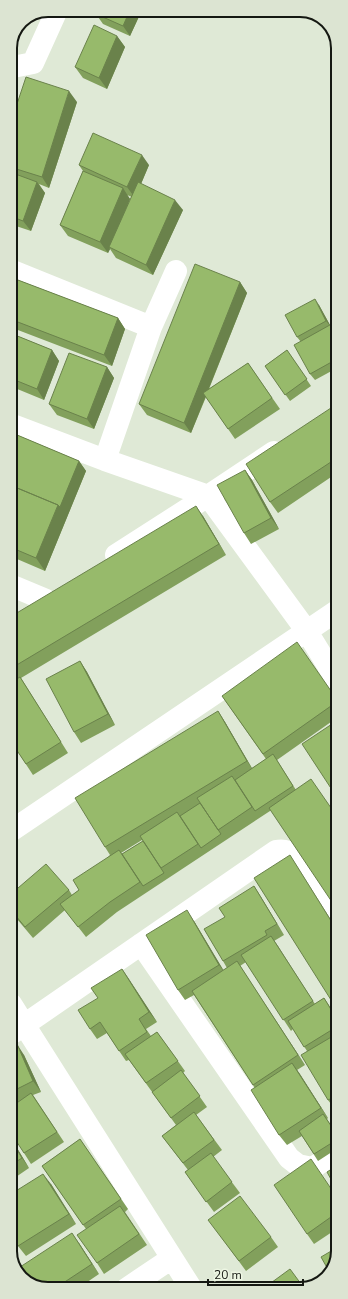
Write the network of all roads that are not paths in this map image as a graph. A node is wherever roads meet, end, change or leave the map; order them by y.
1 (54, 17) edge
2 (17, 65) edge
3 (176, 271) dead end
4 (17, 273) edge
5 (151, 327) junction
6 (17, 427) edge
7 (292, 440) edge
8 (105, 460) junction
9 (208, 496) junction
10 (98, 566) edge
11 (66, 587) edge
12 (17, 588) edge
13 (46, 600) junction
14 (28, 611) edge
15 (331, 614) edge
16 (306, 630) junction
17 (331, 671) edge
18 (17, 826) edge
19 (331, 913) edge
20 (141, 944) junction
21 (18, 1030) edge
22 (331, 1156) edge
23 (172, 1258) junction
24 (135, 1282) edge
25 (187, 1282) edge

1 - 2 street
3 - 5 street
4 - 5 street
5 - 8 street
6 - 8 street
7 - 9 street
8 - 9 street
9 - 10 street
9 - 16 street
11 - 13 street
12 - 13 street
13 - 14 street
15 - 16 street
16 - 17 street
16 - 18 street
19 - 20 street
20 - 21 street
20 - 22 street
21 - 23 street
23 - 24 street
23 - 25 street

